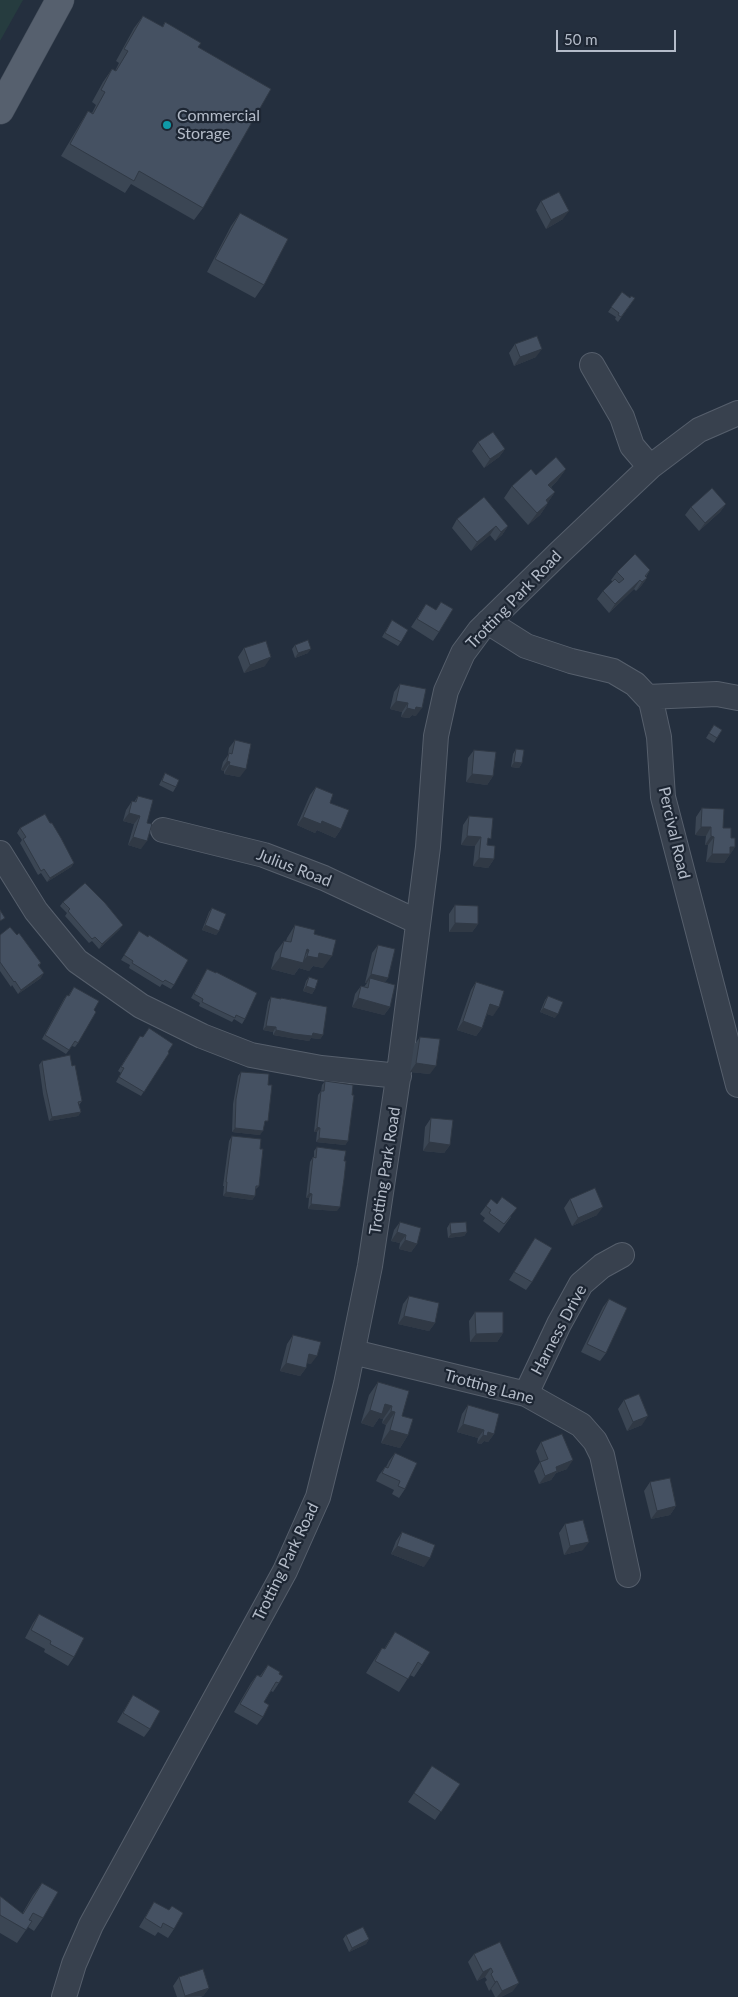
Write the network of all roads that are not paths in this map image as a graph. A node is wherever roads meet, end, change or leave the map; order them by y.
1 (60, 0) edge
2 (0, 110) edge
3 (592, 365) dead end
4 (738, 412) edge
5 (650, 467) junction
6 (488, 622) junction
7 (647, 697) junction
8 (738, 698) edge
9 (164, 830) dead end
10 (0, 853) edge
11 (418, 922) junction
12 (399, 1076) junction
13 (738, 1085) edge
14 (622, 1255) dead end
15 (353, 1352) junction
16 (526, 1394) junction
17 (628, 1575) dead end
18 (64, 1997) edge

1 - 2 main road
3 - 5 street
4 - 5 street, Trotting Park Road
5 - 6 street, Trotting Park Road
6 - 7 street, Percival Road
6 - 11 street, Trotting Park Road
7 - 8 street
7 - 13 street, Percival Road
9 - 11 street, Julius Road
10 - 12 street
11 - 12 street, Trotting Park Road
12 - 15 street, Trotting Park Road
14 - 16 street, Harness Drive
15 - 16 street, Trotting Lane
15 - 18 street, Trotting Park Road
16 - 17 street, Trotting Lane

